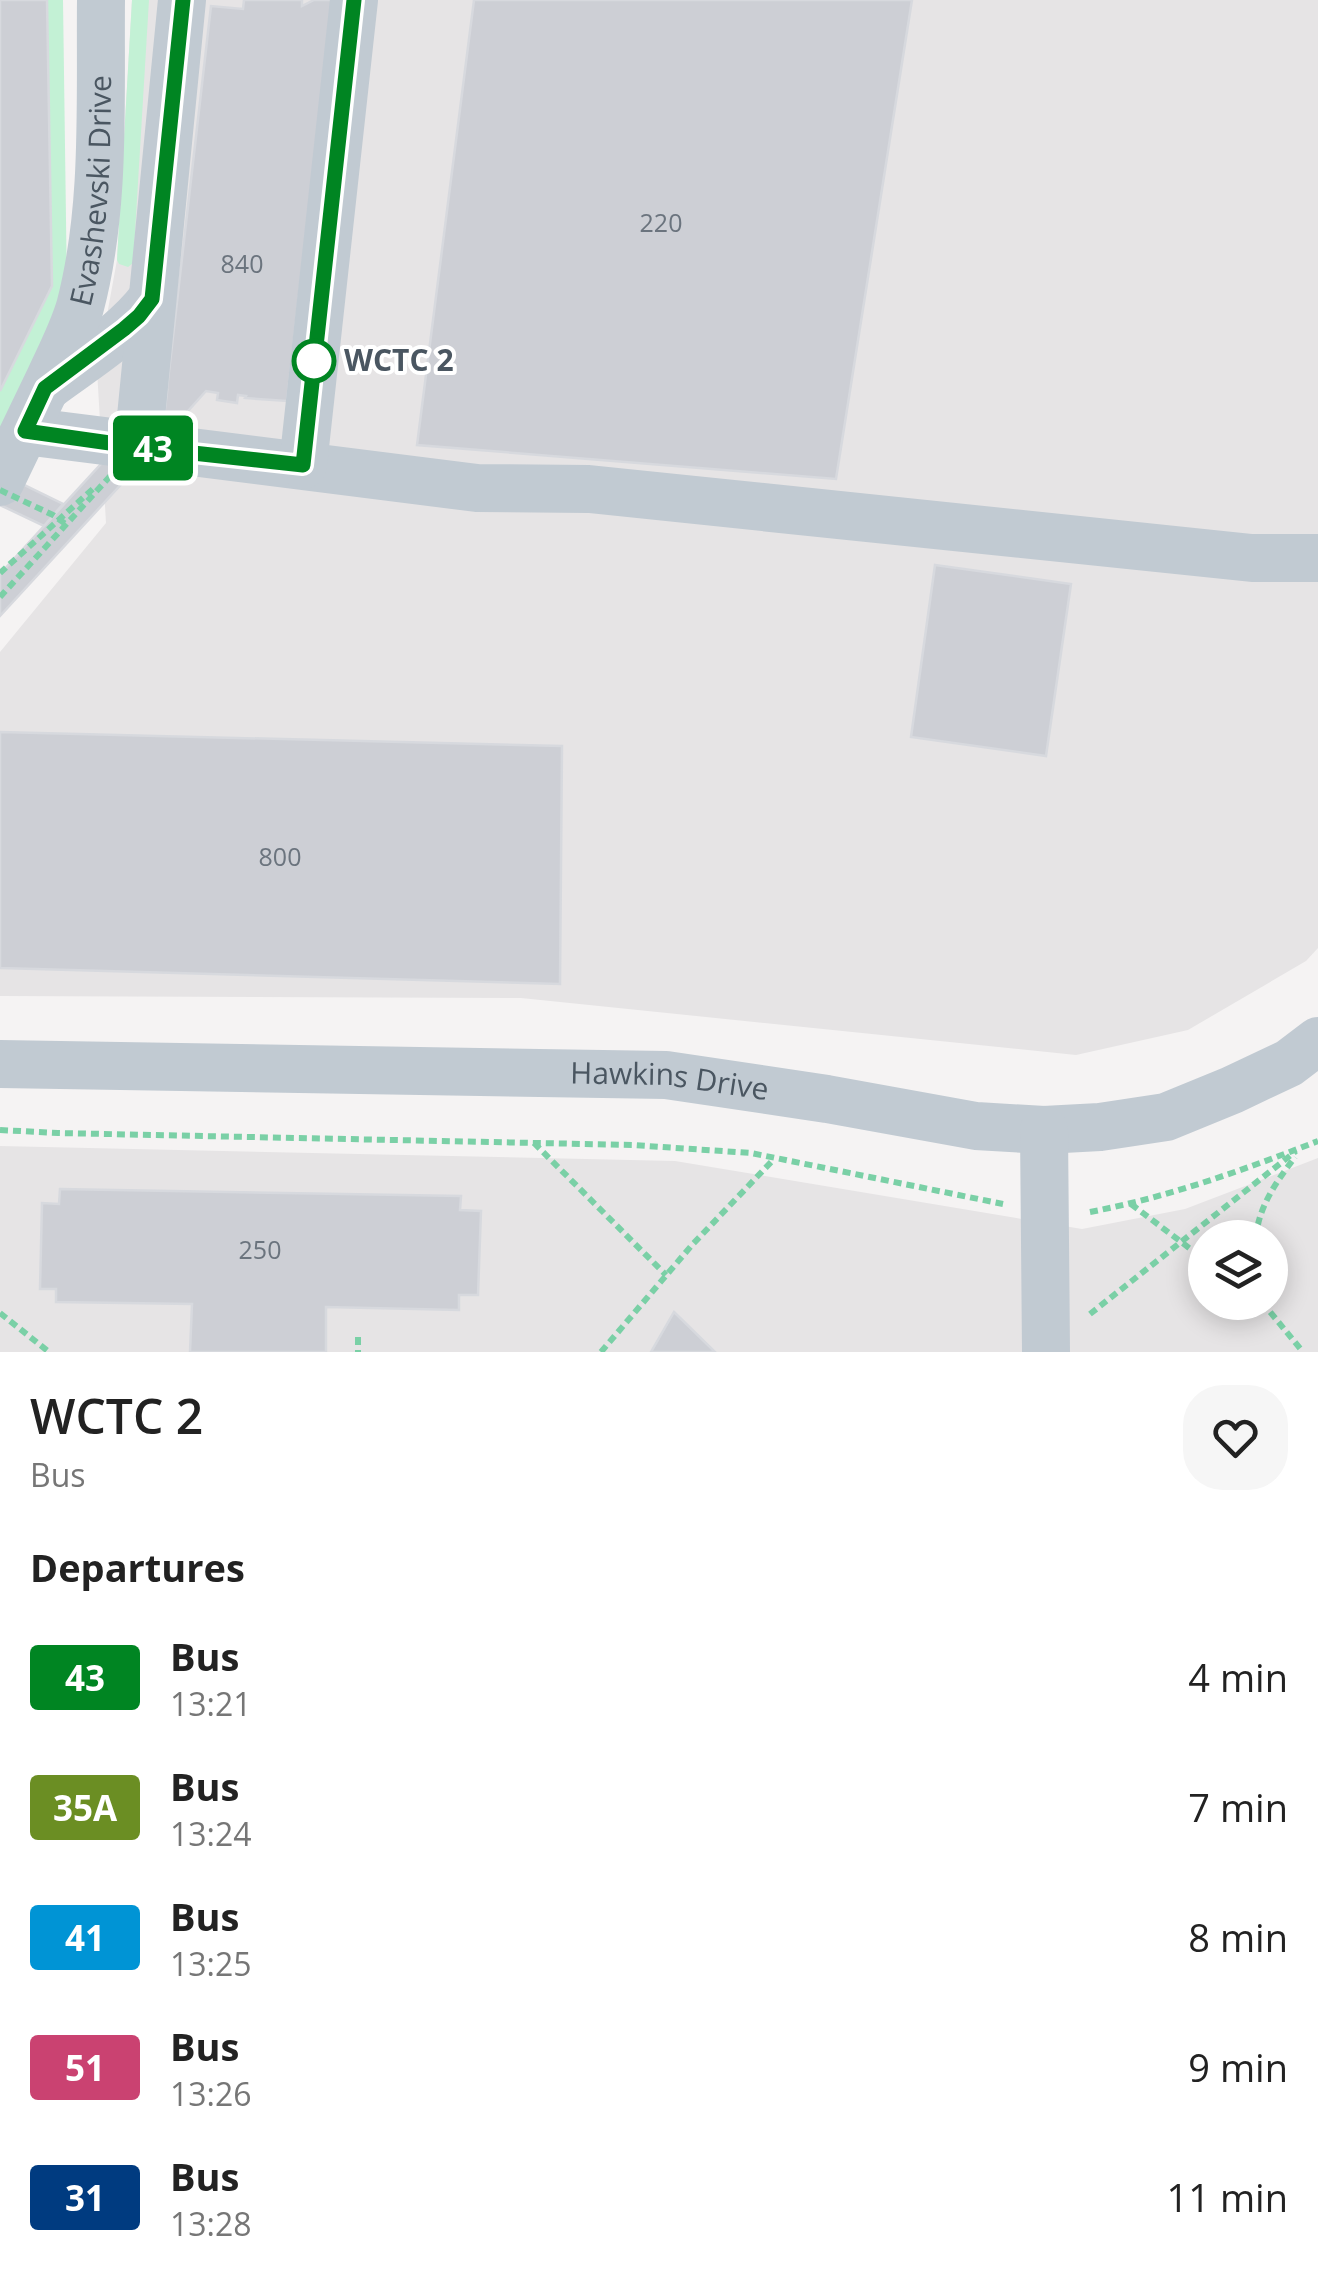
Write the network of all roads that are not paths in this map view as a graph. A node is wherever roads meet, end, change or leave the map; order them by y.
1 (101, 0) edge
2 (182, 0) edge
3 (354, 0) edge
4 (152, 299) junction
5 (45, 388) junction
6 (25, 431) junction
7 (138, 445) junction
8 (303, 465) junction
9 (0, 482) edge
10 (1318, 558) edge
11 (1318, 1042) edge
12 (0, 1064) edge
13 (1044, 1130) junction
14 (1046, 1342) edge

1 - 5 street, Evashevski Drive
2 - 4 street
3 - 8 street
4 - 5 street
4 - 7 street
5 - 6 street, Evashevski Drive
6 - 7 street
6 - 9 street, Evashevski Drive
7 - 8 street
8 - 10 street
11 - 13 street, Hawkins Drive
12 - 13 street, Hawkins Drive
13 - 14 street

